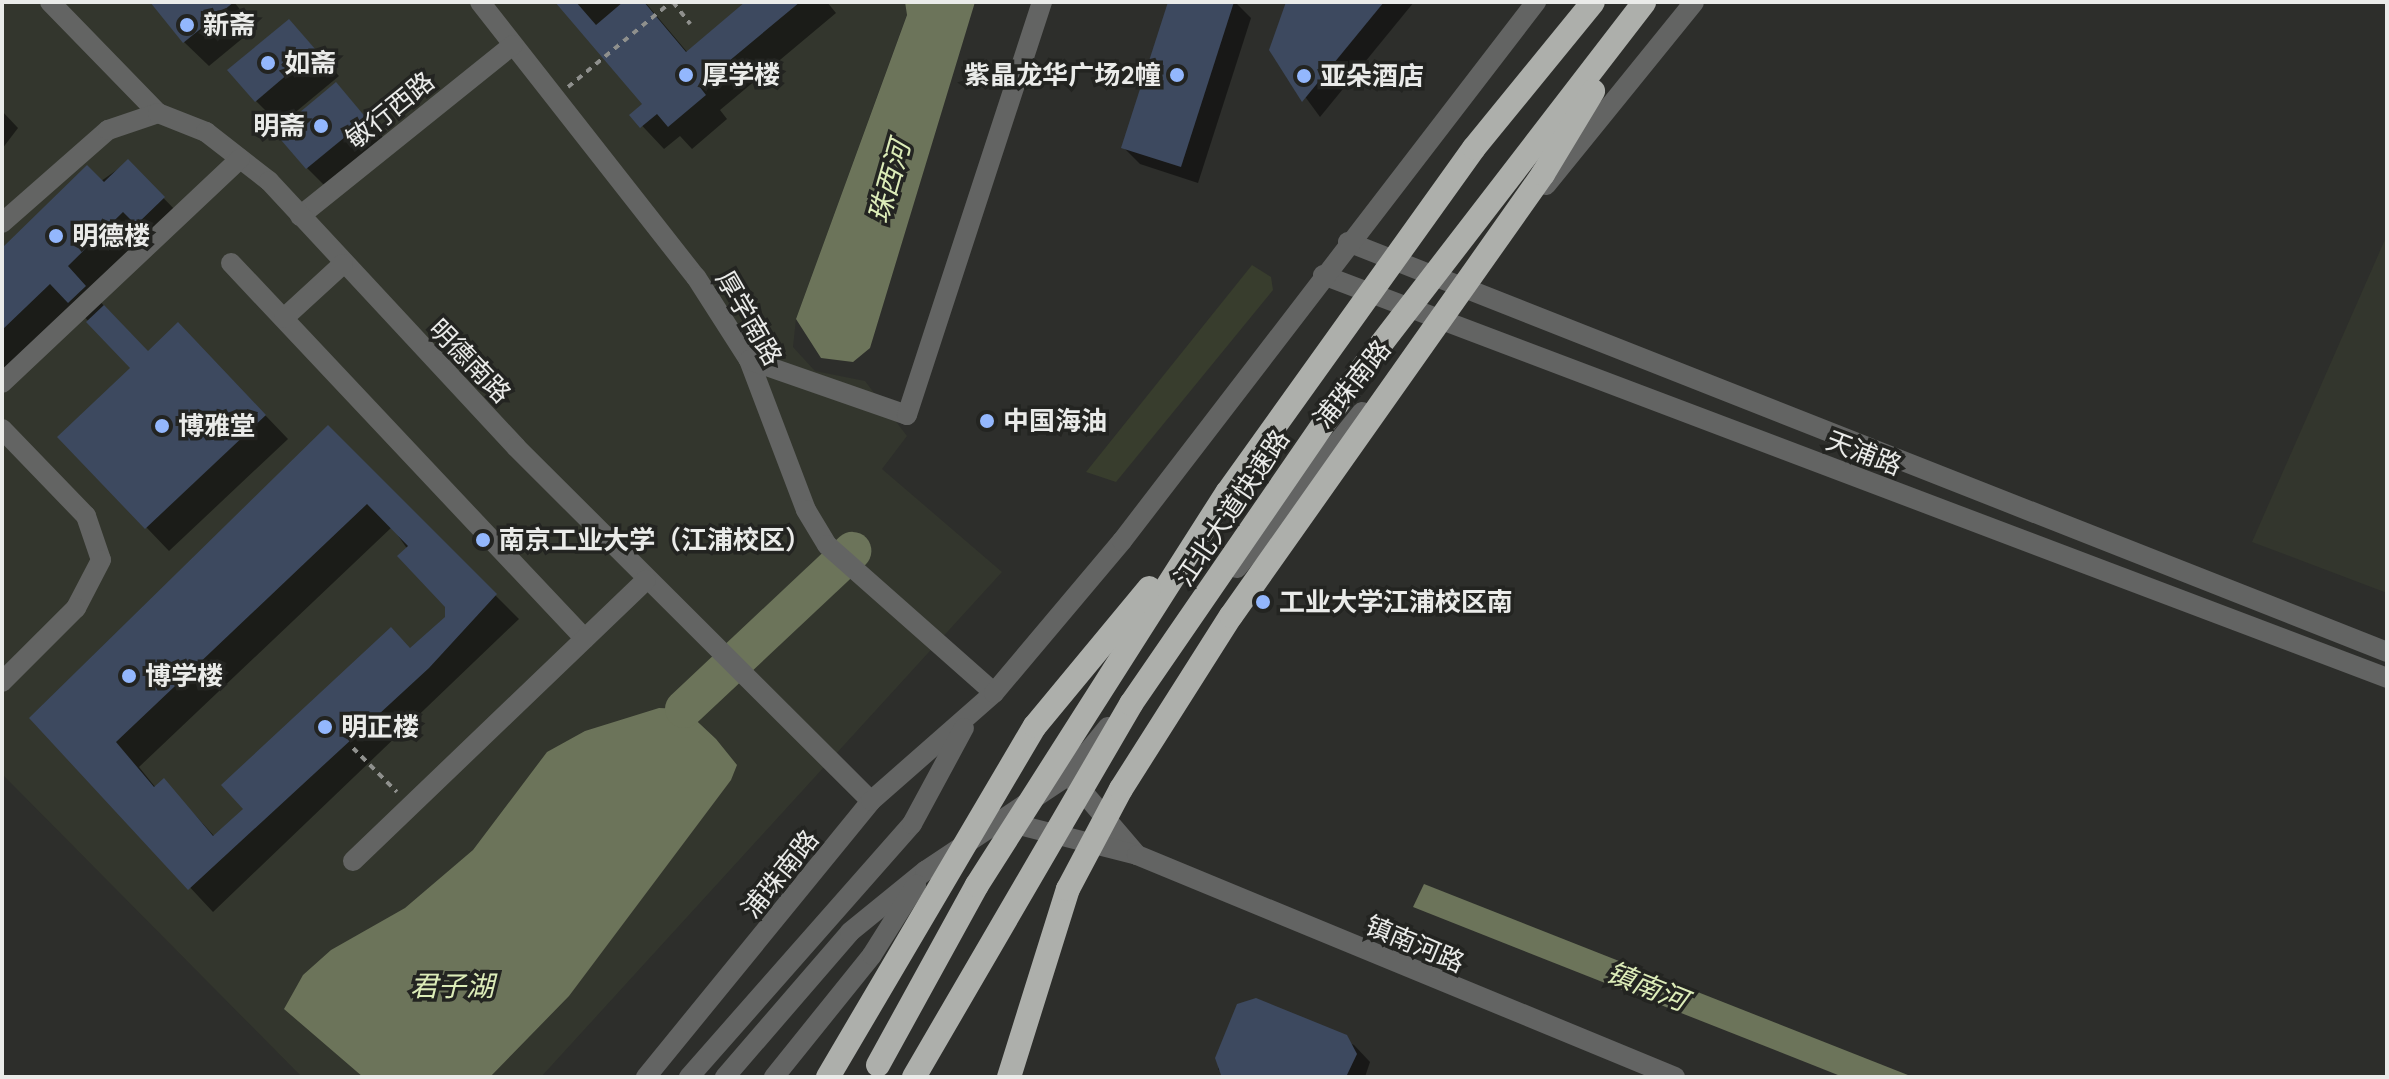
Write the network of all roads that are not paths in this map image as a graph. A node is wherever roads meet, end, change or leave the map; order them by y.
1 (50, 2) edge
2 (480, 2) edge
3 (1042, 2) edge
4 (1536, 2) edge
5 (1593, 2) edge
6 (1644, 2) edge
7 (1694, 2) edge
8 (513, 45) junction
9 (158, 113) junction
10 (240, 159) junction
11 (300, 216) junction
12 (2, 223) edge
13 (1348, 242) junction
14 (231, 263) dead end
15 (343, 264) junction
16 (1323, 275) junction
17 (1463, 288) junction
18 (284, 318) junction
19 (1438, 319) junction
20 (749, 360) junction
21 (2, 383) edge
22 (2, 429) edge
23 (1227, 493) junction
24 (646, 580) junction
25 (585, 639) junction
26 (2387, 652) edge
27 (2387, 678) edge
28 (2, 682) edge
29 (994, 693) junction
30 (970, 718) junction
31 (1069, 775) junction
32 (871, 801) junction
33 (1000, 821) junction
34 (1137, 855) junction
35 (353, 861) dead end
36 (925, 871) junction
37 (878, 1065) dead end
38 (646, 1077) edge
39 (689, 1077) edge
40 (725, 1077) edge
41 (774, 1077) edge
42 (828, 1077) edge
43 (914, 1077) edge
44 (1009, 1077) edge
45 (1675, 1077) edge

1 - 9 street
2 - 8 street, 厚学南路
3 - 20 street
4 - 13 street, 浦珠南路
5 - 23 highway, 江北大道快速路, bridge
6 - 43 highway, 江北大道快速路, bridge
6 - 44 highway, bridge
7 - 17 street, 浦珠南路
8 - 11 street, 敏行西路
8 - 20 street, 厚学南路
9 - 10 street, 明德南路
9 - 12 street
10 - 11 street, 明德南路
10 - 21 street
11 - 15 street, 明德南路
13 - 16 street, 浦珠南路
13 - 17 street
14 - 18 street
15 - 18 street
15 - 24 street, 明德南路
16 - 19 street, 天浦路
16 - 29 street, 浦珠南路
17 - 19 street, 浦珠南路
17 - 26 street
18 - 25 street
19 - 27 street, 天浦路
19 - 31 street, 浦珠南路
20 - 29 street, 厚学南路
22 - 28 street
23 - 37 highway, 江北大道快速路, bridge
23 - 42 highway, bridge
24 - 25 street
24 - 32 street, 明德南路
25 - 35 street
29 - 30 street, 浦珠南路
30 - 32 street, 浦珠南路
30 - 39 street, 浦珠南路
31 - 33 street, 浦珠南路
31 - 34 street
32 - 38 street, 浦珠南路
33 - 34 street, 镇南河路
33 - 36 street, 浦珠南路
34 - 45 street, 镇南河路
36 - 40 street, 浦珠南路
36 - 41 street, 浦珠南路

